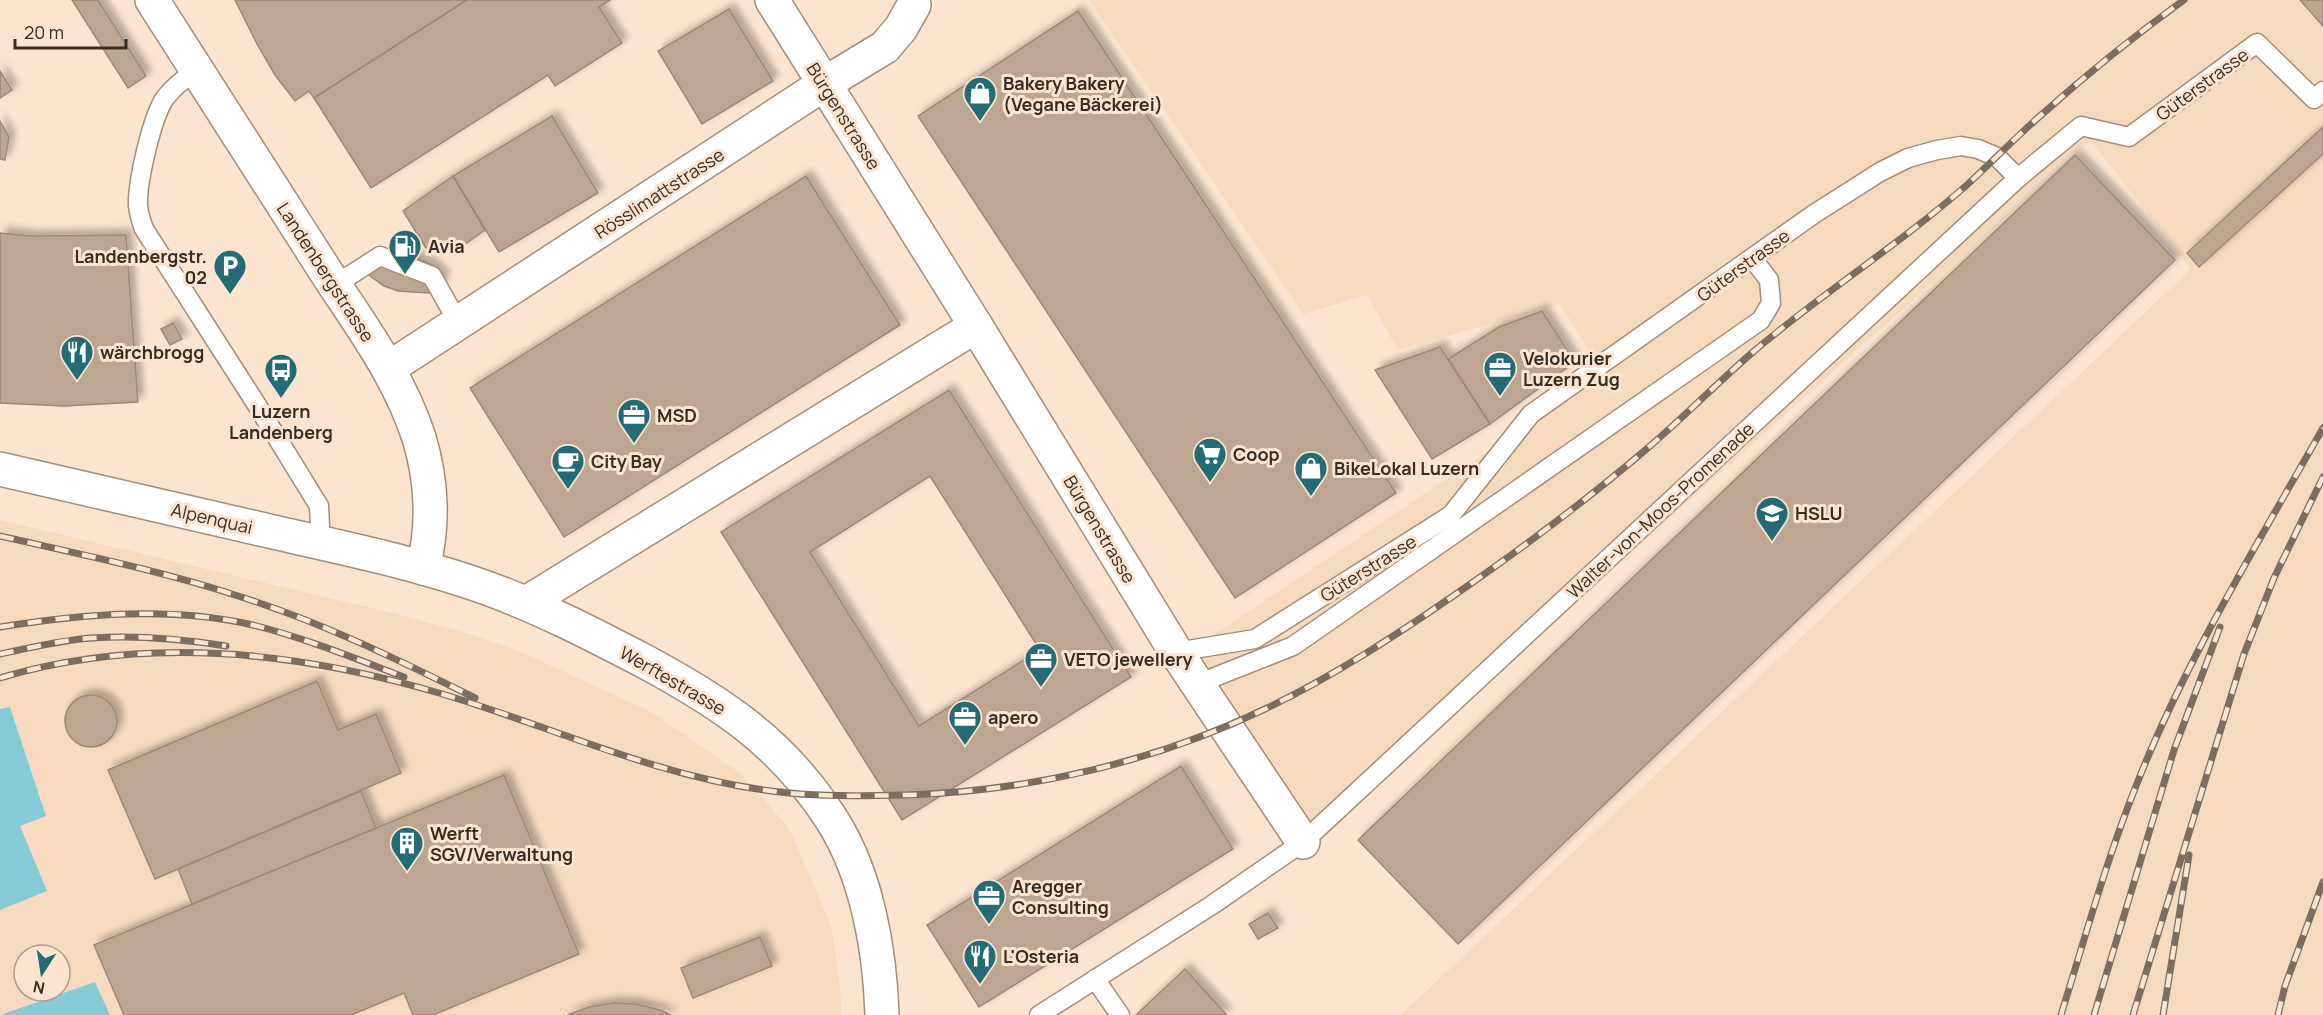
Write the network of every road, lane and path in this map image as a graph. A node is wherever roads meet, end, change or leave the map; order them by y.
1 (152, 0) edge
2 (772, 0) edge
3 (914, 5) dead end
4 (197, 70) junction
5 (824, 84) junction
6 (2323, 91) edge
7 (2018, 178) junction
8 (1752, 258) junction
9 (334, 285) junction
10 (459, 324) junction
11 (976, 326) junction
12 (389, 368) junction
13 (0, 469) edge
14 (316, 542) junction
15 (423, 568) junction
16 (526, 603) junction
17 (1176, 652) junction
18 (1197, 684) junction
19 (1303, 842) junction
20 (1095, 979) junction
21 (882, 1015) edge
22 (1039, 1015) edge
23 (1120, 1015) edge

1 - 4 street, Landenbergstrasse
2 - 5 street, Bürgenstrasse
3 - 5 street, Rösslimattstrasse
4 - 9 street, Landenbergstrasse
4 - 14 lane
5 - 10 street, Rösslimattstrasse
5 - 11 street, Bürgenstrasse
6 - 7 lane, Güterstrasse
7 - 8 lane, Güterstrasse
7 - 19 lane, Walter-von-Moos-Promenade
8 - 17 lane, Güterstrasse
8 - 18 lane
9 - 10 lane
9 - 12 street, Landenbergstrasse
10 - 12 street, Rösslimattstrasse
11 - 16 street
11 - 17 street, Bürgenstrasse
12 - 15 street, Landenbergstrasse
13 - 14 street, Alpenquai
14 - 15 street, Alpenquai
15 - 16 street, Werftestrasse
16 - 21 street, Werftestrasse
17 - 18 street, Bürgenstrasse
18 - 19 street, Bürgenstrasse
19 - 20 lane
20 - 22 lane
20 - 23 lane

